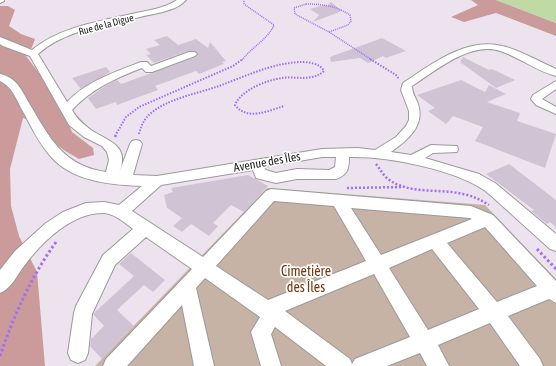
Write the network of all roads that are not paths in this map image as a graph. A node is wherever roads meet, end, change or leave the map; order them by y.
1 (182, 0) edge
2 (0, 40) edge
3 (33, 54) junction
4 (192, 54) dead end
5 (556, 73) edge
6 (0, 76) edge
7 (556, 84) edge
8 (66, 110) junction
9 (556, 111) edge
10 (136, 144) road end
11 (452, 149) dead end
12 (343, 152) junction
13 (378, 154) junction
14 (412, 159) junction
15 (259, 170) dead end
16 (111, 178) junction
17 (125, 180) junction
18 (157, 181) junction
19 (341, 194) junction
20 (121, 212) junction
21 (488, 219) junction
22 (145, 228) junction
23 (435, 241) junction
24 (556, 244) edge
25 (377, 264) junction
26 (200, 265) junction
27 (0, 285) edge
28 (187, 286) junction
29 (554, 292) edge
30 (269, 312) junction
31 (494, 313) junction
32 (424, 341) junction
33 (78, 353) dead end
34 (113, 366) edge
35 (204, 366) edge
36 (271, 366) edge
37 (343, 366) edge
38 (362, 366) edge
39 (440, 366) edge
40 (533, 366) edge

1 - 3 street, Rue de la Digue
2 - 3 street
3 - 8 street
4 - 8 street
5 - 13 street
6 - 16 street, Avenue des Îles
7 - 9 street
8 - 16 street
10 - 17 street
11 - 14 street
12 - 13 street, Avenue des Îles
12 - 15 street
12 - 18 street, Avenue des Îles
13 - 14 street, Avenue des Îles
14 - 24 street, Avenue des Îles
16 - 17 street, Avenue des Îles
17 - 18 street, Avenue des Îles
18 - 20 street
19 - 21 street
19 - 25 street
19 - 26 street
20 - 22 street
20 - 27 street
21 - 23 street
21 - 29 street
22 - 26 street
22 - 33 street
23 - 25 street
23 - 31 street
25 - 30 street
25 - 32 street
26 - 28 street
26 - 30 street
28 - 34 street
28 - 35 street
29 - 31 street
30 - 36 street
30 - 37 street
31 - 32 street
31 - 40 street
32 - 38 street
32 - 39 street

